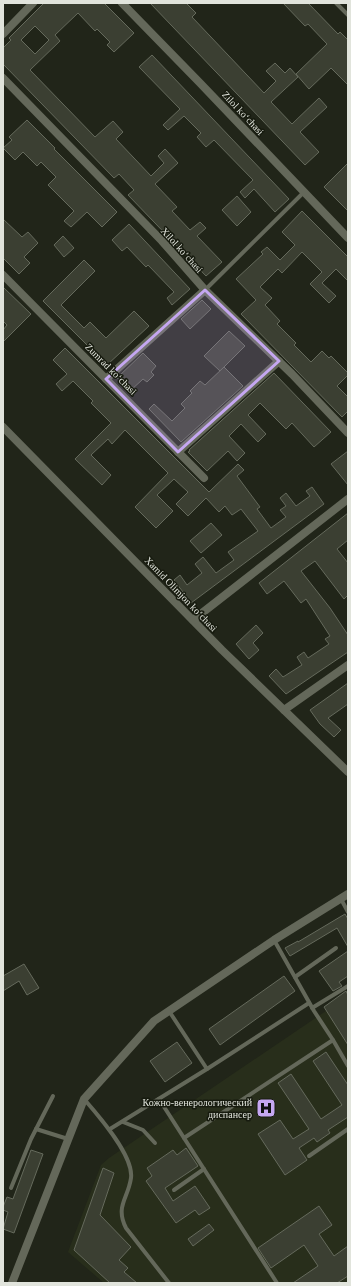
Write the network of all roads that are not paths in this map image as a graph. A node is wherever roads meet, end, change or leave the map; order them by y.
1 (33, 3) edge
2 (122, 3) edge
3 (336, 3) edge
4 (348, 15) edge
5 (3, 34) edge
6 (3, 78) edge
7 (304, 192) junction
8 (348, 238) edge
9 (3, 275) edge
10 (205, 290) junction
11 (279, 361) junction
12 (106, 379) junction
13 (3, 427) edge
14 (348, 433) edge
15 (178, 452) junction
16 (204, 478) dead end
17 (348, 500) edge
18 (193, 620) junction
19 (348, 665) edge
20 (284, 710) junction
21 (348, 772) edge
22 (348, 894) edge
23 (341, 899) junction
24 (348, 912) edge
25 (274, 940) junction
26 (336, 948) dead end
27 (295, 976) junction
28 (348, 986) edge
29 (309, 1002) junction
30 (312, 1008) junction
31 (169, 1011) junction
32 (333, 1040) junction
33 (348, 1066) edge
34 (207, 1069) junction
35 (53, 1096) dead end
36 (84, 1099) junction
37 (159, 1099) junction
38 (123, 1122) junction
39 (36, 1129) junction
40 (110, 1129) junction
41 (348, 1129) edge
42 (184, 1138) junction
43 (68, 1139) junction
44 (155, 1143) dead end
45 (309, 1156) dead end
46 (204, 1170) junction
47 (11, 1188) dead end
48 (174, 1190) dead end
49 (12, 1283) edge
50 (169, 1283) edge
51 (277, 1283) edge

1 - 5 street
2 - 7 street, Zilol koʻchasi
3 - 4 lane
6 - 10 street, Xilol koʻchasi
7 - 8 street, Zilol koʻchasi
7 - 10 lane
9 - 12 street, Zumrad koʻchasi
10 - 11 street, Xilol koʻchasi
10 - 12 street
11 - 14 street, Xilol koʻchasi
11 - 15 street
12 - 15 street, Zumrad koʻchasi
13 - 18 street, Xamid Olimjon koʻchasi
15 - 16 street, Zumrad koʻchasi
17 - 18 street
18 - 20 street, Xamid Olimjon koʻchasi
19 - 20 street
20 - 21 street, Xamid Olimjon koʻchasi
22 - 23 street
23 - 24 lane
23 - 25 street
25 - 27 lane
25 - 31 street
26 - 27 lane
27 - 29 lane
28 - 30 lane
29 - 30 lane
29 - 34 lane
30 - 32 lane
31 - 34 lane
31 - 36 street
32 - 33 lane
32 - 42 lane
34 - 37 lane
35 - 39 lane
36 - 40 lane
36 - 43 street
37 - 38 lane
37 - 42 lane
38 - 40 lane
38 - 44 lane
39 - 43 lane
39 - 47 lane
40 - 50 lane
41 - 45 lane
42 - 46 lane
43 - 49 street
46 - 48 lane
46 - 51 lane

